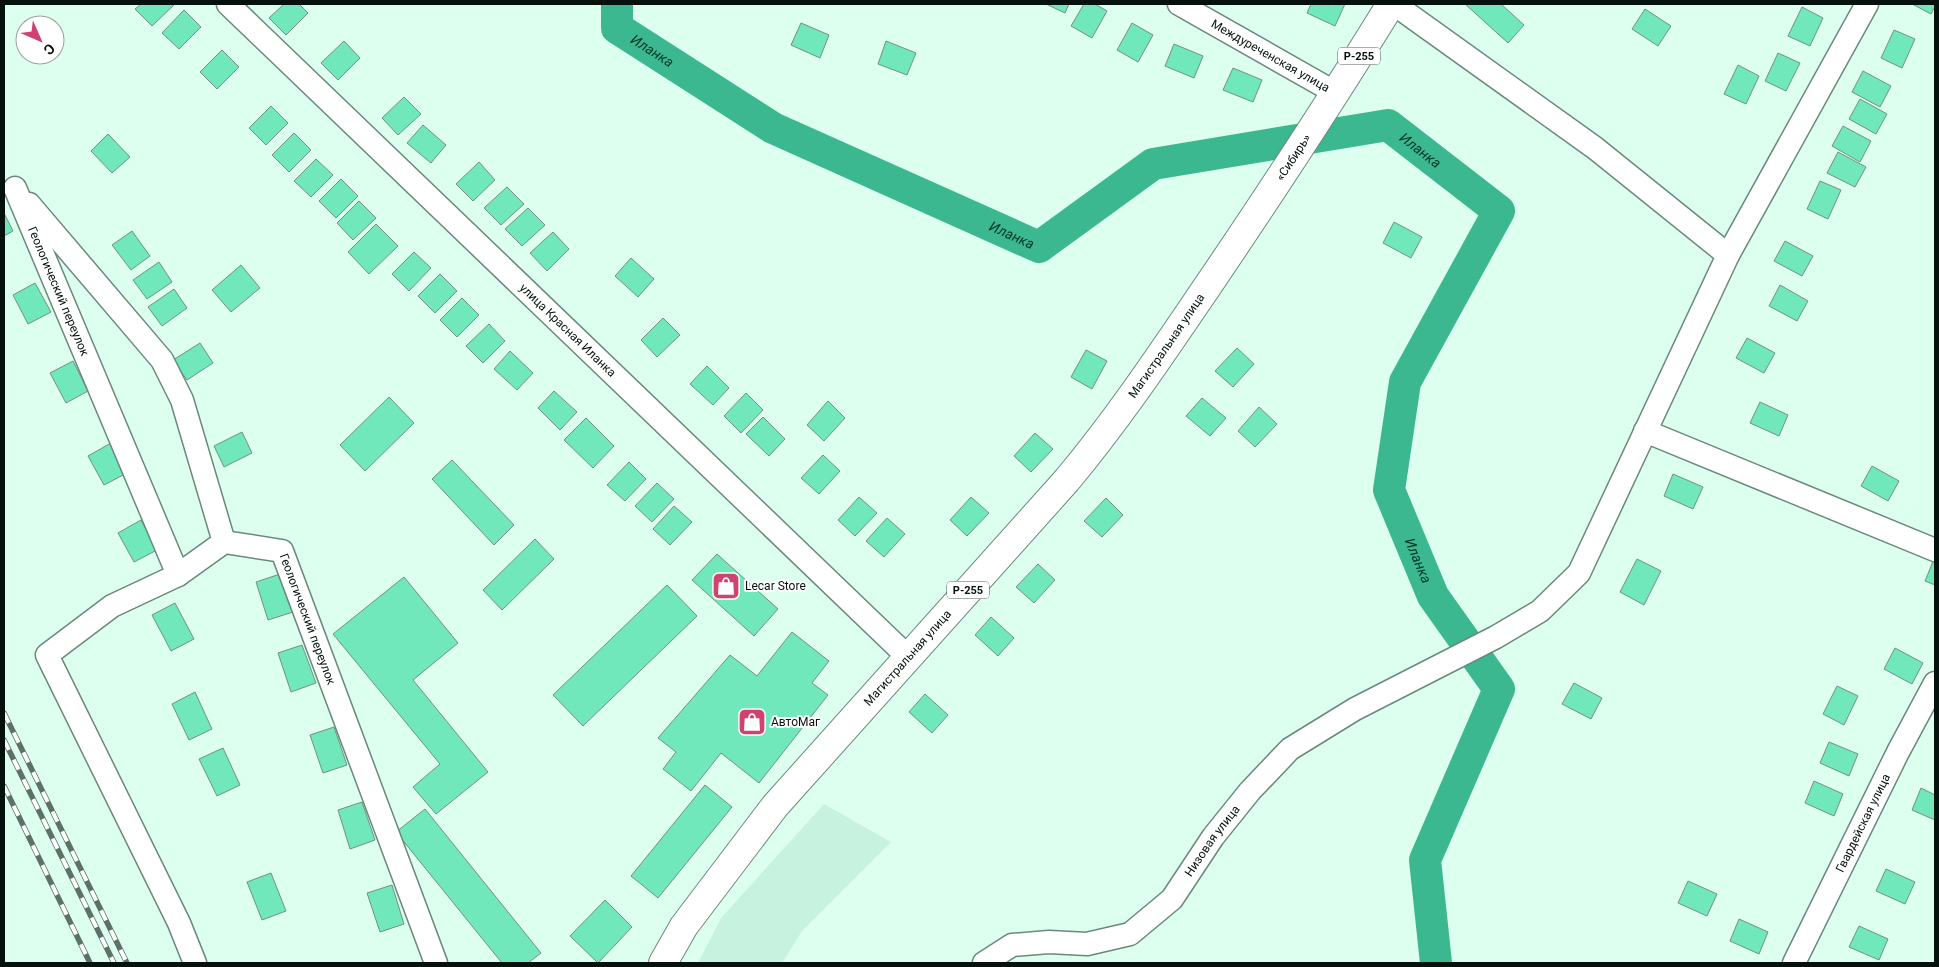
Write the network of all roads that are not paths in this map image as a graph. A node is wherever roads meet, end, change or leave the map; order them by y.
1 (228, 4) edge
2 (1179, 4) edge
3 (1392, 4) edge
4 (1867, 4) edge
5 (1331, 100) junction
6 (1261, 208) joint
7 (1728, 255) junction
8 (1645, 431) junction
9 (224, 542) junction
10 (1935, 550) edge
11 (178, 575) junction
12 (908, 657) junction
13 (1935, 683) edge
14 (195, 963) edge
15 (436, 963) edge
16 (663, 963) edge
17 (984, 963) edge
18 (1794, 963) edge

1 - 12 street, улица Красная Иланка
2 - 5 street, Междуреченская улица
3 - 5 main road, Р-255
3 - 7 street
4 - 7 street, Низовая улица
5 - 6 main road, «Сибирь» / Р-255
6 - 12 main road, Магистральная улица / Р-255
7 - 8 street, Низовая улица
8 - 10 street
8 - 17 street, Низовая улица
9 - 11 street
9 - 11 street, Геологический переулок
9 - 15 street, Геологический переулок
11 - 14 street
12 - 16 main road, Магистральная улица / Р-255
13 - 18 street, Гвардейская улица

